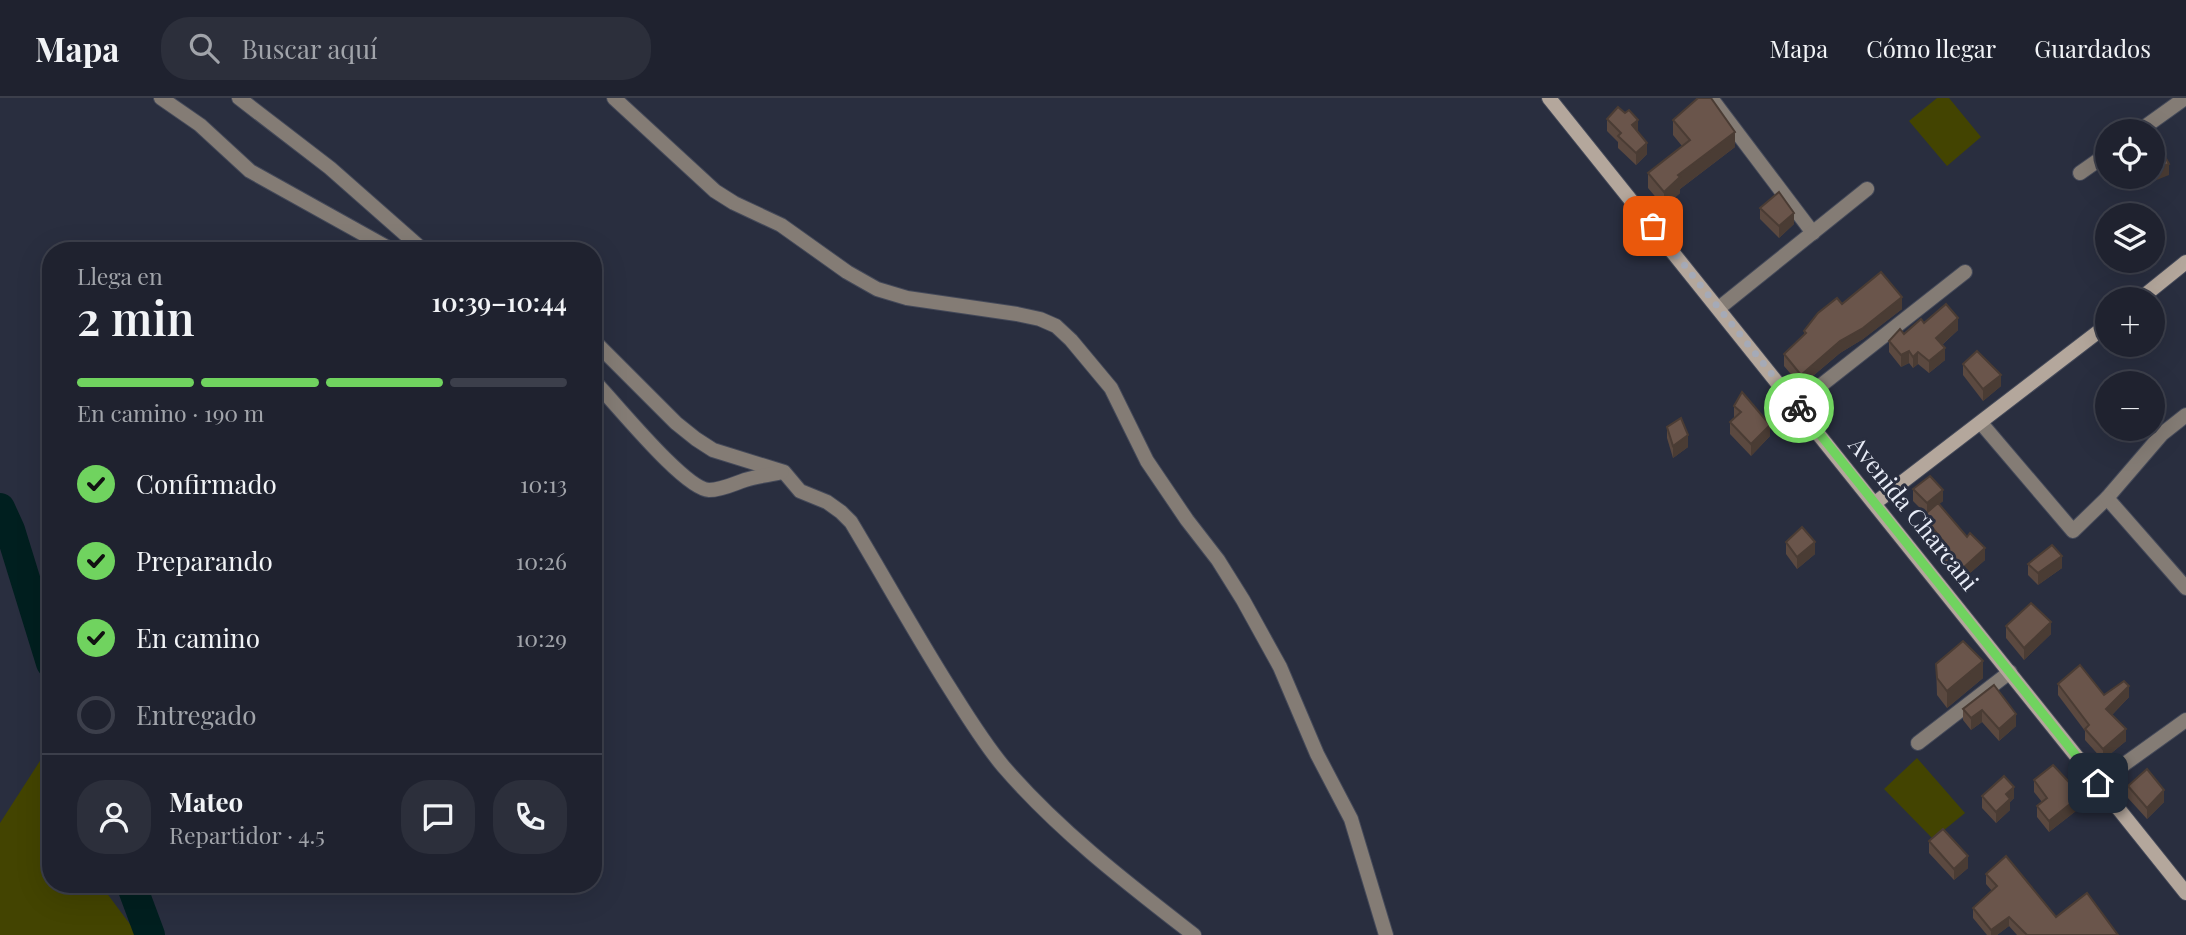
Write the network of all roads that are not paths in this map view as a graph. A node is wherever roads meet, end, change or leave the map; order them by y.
1 (161, 98) edge
2 (239, 98) edge
3 (614, 98) edge
4 (1549, 98) edge
5 (1711, 98) edge
6 (2185, 98) edge
7 (2156, 119) edge
8 (2095, 162) edge
9 (2080, 173) dead end
10 (1867, 189) dead end
11 (1813, 233) junction
12 (378, 242) edge
13 (415, 242) edge
14 (2186, 262) edge
15 (1965, 272) dead end
16 (2155, 287) edge
17 (1719, 308) junction
18 (2095, 334) edge
19 (602, 349) edge
20 (602, 390) edge
21 (1796, 405) junction
22 (2186, 415) edge
23 (1981, 424) junction
24 (784, 472) junction
25 (2107, 498) junction
26 (1875, 503) junction
27 (2186, 564) edge
28 (2173, 573) junction
29 (2186, 588) edge
30 (2010, 672) junction
31 (2186, 720) edge
32 (1918, 743) dead end
33 (2098, 783) junction
34 (2186, 893) edge
35 (1194, 935) edge
36 (1386, 935) edge

1 - 12 street
2 - 13 street
3 - 36 street
4 - 17 main road, Avenida Charcani
5 - 11 street
6 - 7 street
8 - 9 street
10 - 11 street
11 - 17 street
14 - 16 main road
15 - 21 street
17 - 21 main road, Avenida Charcani
18 - 23 main road
19 - 24 street
20 - 24 street
21 - 26 main road, Avenida Charcani
22 - 25 street
23 - 25 street
23 - 26 main road
24 - 35 street
25 - 28 street
26 - 30 main road, Avenida Charcani
27 - 28 street
28 - 29 street
30 - 32 street
30 - 33 main road, Avenida Charcani
31 - 33 street
33 - 34 main road, Avenida Charcani

